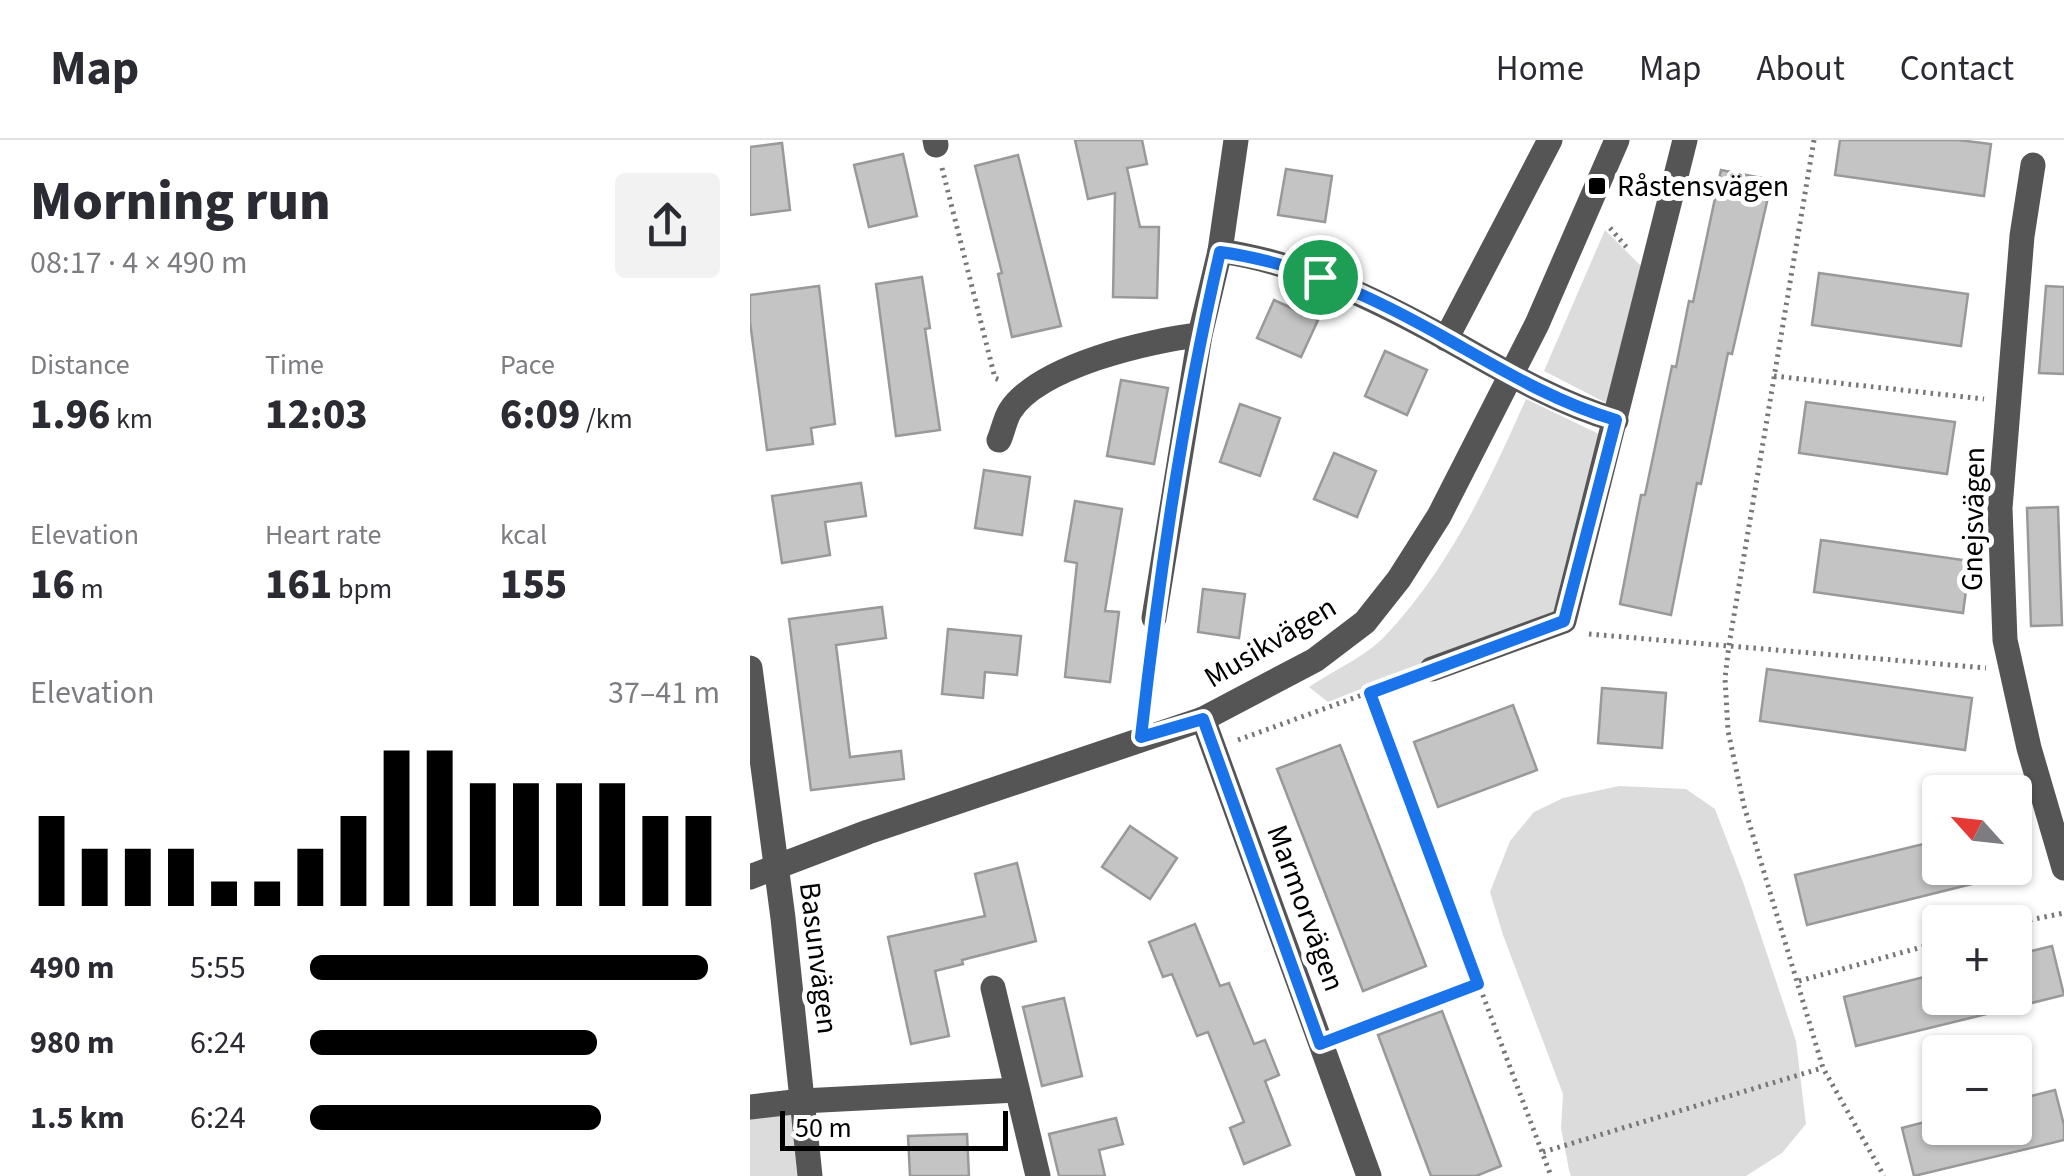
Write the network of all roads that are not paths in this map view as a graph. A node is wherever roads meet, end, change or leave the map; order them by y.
1 (1236, 140) edge
2 (1550, 140) edge
3 (1617, 140) edge
4 (1685, 140) edge
5 (2033, 165) dead end
6 (1220, 252) junction
7 (1200, 335) junction
8 (1446, 338) junction
9 (1512, 375) junction
10 (1616, 420) junction
11 (999, 440) dead end
12 (1154, 618) road end
13 (750, 668) edge
14 (1432, 669) road end
15 (1203, 719) junction
16 (774, 868) junction
17 (2064, 868) edge
18 (750, 877) edge
19 (992, 988) dead end
20 (1017, 1090) junction
21 (802, 1101) junction
22 (750, 1107) edge
23 (810, 1176) edge
24 (1038, 1176) edge
25 (1369, 1176) edge

1 - 6 street
2 - 8 street
3 - 9 street, Musikvägen
4 - 10 street
5 - 17 street, Gnejsvägen
6 - 7 street
6 - 8 street
7 - 11 street
7 - 12 street
8 - 9 street
9 - 10 street
9 - 15 street, Musikvägen
10 - 14 street
13 - 16 street, Basunvägen
15 - 16 street, Musikvägen
15 - 25 street, Marmorvägen
16 - 18 street, Musikvägen
16 - 21 street, Basunvägen
19 - 20 street
20 - 21 street
20 - 24 street
21 - 22 street
21 - 23 street, Basunvägen

